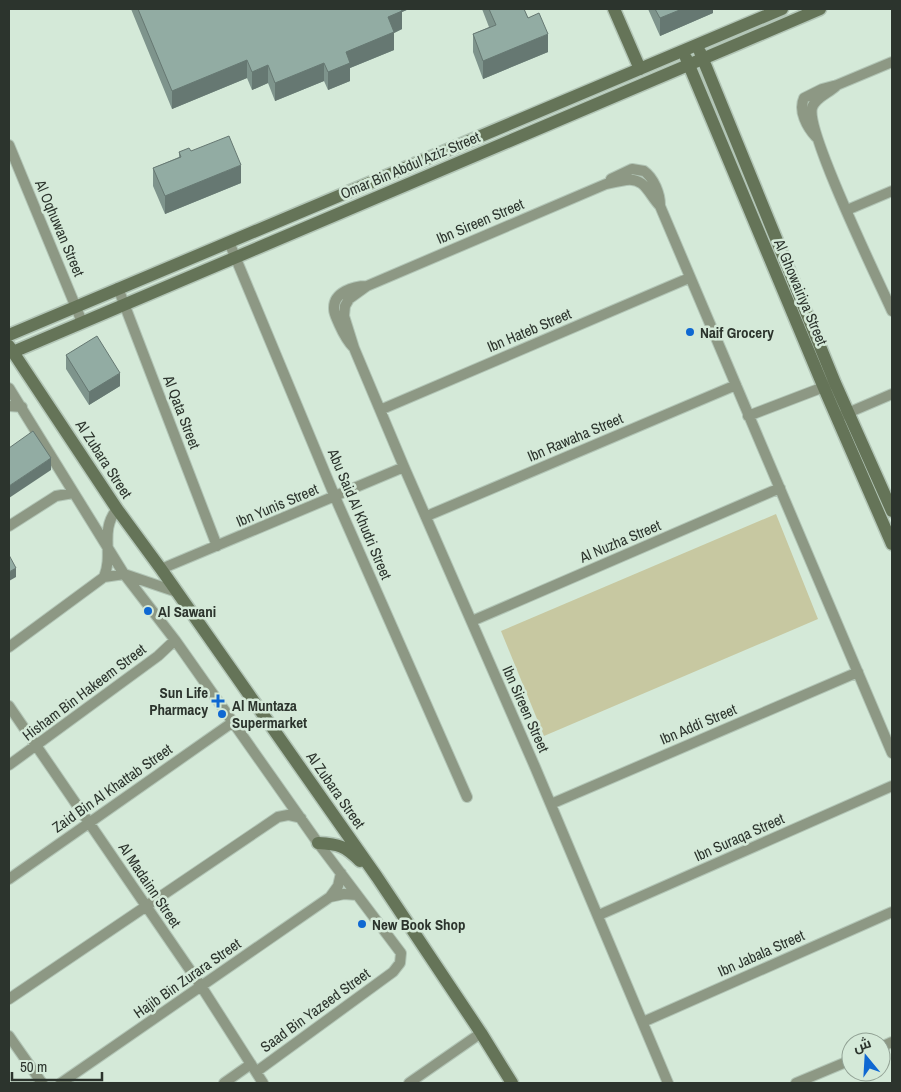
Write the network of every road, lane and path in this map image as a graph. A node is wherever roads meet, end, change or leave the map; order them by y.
1 (614, 9) edge
2 (782, 9) edge
3 (820, 9) edge
4 (697, 45) junction
5 (682, 52) junction
6 (702, 59) junction
7 (892, 62) edge
8 (688, 64) junction
9 (640, 69) junction
10 (9, 145) edge
11 (892, 191) edge
12 (847, 210) junction
13 (229, 242) junction
14 (235, 257) junction
15 (689, 278) junction
16 (118, 288) junction
17 (124, 304) junction
18 (76, 306) junction
19 (892, 311) edge
20 (82, 322) junction
21 (9, 334) edge
22 (11, 349) edge
23 (736, 385) junction
24 (830, 385) junction
25 (9, 388) edge
26 (892, 394) edge
27 (9, 406) edge
28 (22, 408) junction
29 (380, 410) junction
30 (849, 412) junction
31 (748, 416) junction
32 (837, 417) junction
33 (404, 467) junction
34 (780, 488) junction
35 (73, 493) junction
36 (335, 497) junction
37 (117, 509) junction
38 (892, 511) edge
39 (427, 516) junction
40 (9, 526) edge
41 (892, 544) edge
42 (217, 546) junction
43 (108, 550) junction
44 (161, 569) junction
45 (124, 574) junction
46 (104, 577) junction
47 (177, 592) junction
48 (472, 621) junction
49 (176, 640) junction
50 (9, 647) edge
51 (858, 672) junction
52 (9, 706) edge
53 (233, 722) junction
54 (37, 746) junction
55 (892, 752) edge
56 (9, 765) edge
57 (892, 786) edge
58 (467, 797) dead end
59 (551, 804) junction
60 (301, 818) junction
61 (89, 822) junction
62 (318, 843) junction
63 (341, 874) junction
64 (377, 877) junction
65 (9, 879) edge
66 (357, 895) junction
67 (330, 897) junction
68 (146, 905) junction
69 (892, 912) edge
70 (598, 915) junction
71 (201, 986) junction
72 (9, 999) edge
73 (643, 1022) junction
74 (481, 1034) junction
75 (9, 1036) edge
76 (841, 1064) edge
77 (253, 1068) junction
78 (42, 1083) edge
79 (61, 1083) edge
80 (224, 1083) edge
81 (263, 1083) edge
82 (409, 1083) edge
83 (512, 1083) edge
84 (668, 1083) edge
85 (796, 1083) edge

1 - 9 street
2 - 4 street, Omar Bin Abdul Aziz Street
3 - 6 street, Omar Bin Abdul Aziz Street
4 - 5 street, Omar Bin Abdul Aziz Street
4 - 6 street, Al Ghowairiya Street
5 - 8 street, Al Ghowairiya Street
5 - 9 street, Omar Bin Abdul Aziz Street
6 - 8 street, Omar Bin Abdul Aziz Street
6 - 24 street, Al Ghowairiya Street
7 - 12 street
8 - 14 street, Omar Bin Abdul Aziz Street
8 - 24 street, Al Ghowairiya Street
9 - 13 street, Omar Bin Abdul Aziz Street
10 - 18 street, Al Oqhuwan Street
11 - 12 street
12 - 19 street
13 - 14 street, Abu Said Al Khudri Street
13 - 16 street, Omar Bin Abdul Aziz Street
14 - 17 street, Omar Bin Abdul Aziz Street
14 - 36 street, Abu Said Al Khudri Street
15 - 23 street, Ibn Sireen Street
15 - 29 street, Ibn Hateb Street
15 - 29 street, Ibn Sireen Street
16 - 17 street, Al Qata Street
16 - 18 street, Omar Bin Abdul Aziz Street
17 - 20 street, Omar Bin Abdul Aziz Street
17 - 42 street, Al Qata Street
18 - 20 street, Al Oqhuwan Street
18 - 21 street, Omar Bin Abdul Aziz Street
20 - 22 street, Omar Bin Abdul Aziz Street
22 - 37 street, Al Zubara Street
23 - 31 street, Ibn Sireen Street
23 - 39 street, Ibn Rawaha Street
24 - 30 street, Al Ghowairiya Street
24 - 31 street
24 - 32 street, Al Ghowairiya Street
25 - 28 street
26 - 30 street
27 - 28 street
28 - 35 street
29 - 33 street, Ibn Sireen Street
30 - 32 street
30 - 38 street, Al Ghowairiya Street
31 - 34 street, Ibn Sireen Street
32 - 41 street, Al Ghowairiya Street
33 - 36 street, Ibn Yunis Street
33 - 39 street, Ibn Sireen Street
34 - 48 street, Al Nuzha Street
34 - 51 street, Ibn Sireen Street
35 - 40 street
35 - 43 street
36 - 42 street, Ibn Yunis Street
36 - 58 street, Abu Said Al Khudri Street
37 - 43 street
37 - 44 street, Al Zubara Street
39 - 48 street, Ibn Sireen Street
42 - 44 street, Ibn Yunis Street
43 - 45 street
43 - 46 street
44 - 47 street, Al Zubara Street
45 - 46 street
45 - 47 street
45 - 49 street
46 - 50 street
47 - 64 street, Al Zubara Street
48 - 59 street, Ibn Sireen Street
49 - 53 street
49 - 54 street, Hisham Bin Hakeem Street
51 - 55 street, Ibn Sireen Street
51 - 59 street, Ibn Addi Street
52 - 54 street, Al Madainn Street
53 - 60 street
53 - 61 street, Zaid Bin Al Khattab Street
54 - 56 street, Hisham Bin Hakeem Street
54 - 61 street, Al Madainn Street
57 - 70 street, Ibn Suraqa Street
59 - 70 street, Ibn Sireen Street
60 - 62 street
60 - 68 street
61 - 65 street, Zaid Bin Al Khattab Street
61 - 68 street, Al Madainn Street
62 - 63 street
62 - 64 street
63 - 66 street
63 - 67 street, Hajib Bin Zurara Street
64 - 74 street, Al Zubara Street
66 - 67 street, Hajib Bin Zurara Street
66 - 77 street, Saad Bin Yazeed Street
67 - 71 street, Hajib Bin Zurara Street
68 - 71 street, Al Madainn Street
68 - 72 street
69 - 73 street, Ibn Jabala Street
70 - 73 street, Ibn Sireen Street
71 - 77 street, Al Madainn Street
71 - 79 street, Hajib Bin Zurara Street
73 - 84 street, Ibn Sireen Street
74 - 82 street
74 - 83 street, Al Zubara Street
75 - 78 street
76 - 85 street
77 - 80 street, Saad Bin Yazeed Street
77 - 81 street, Al Madainn Street

